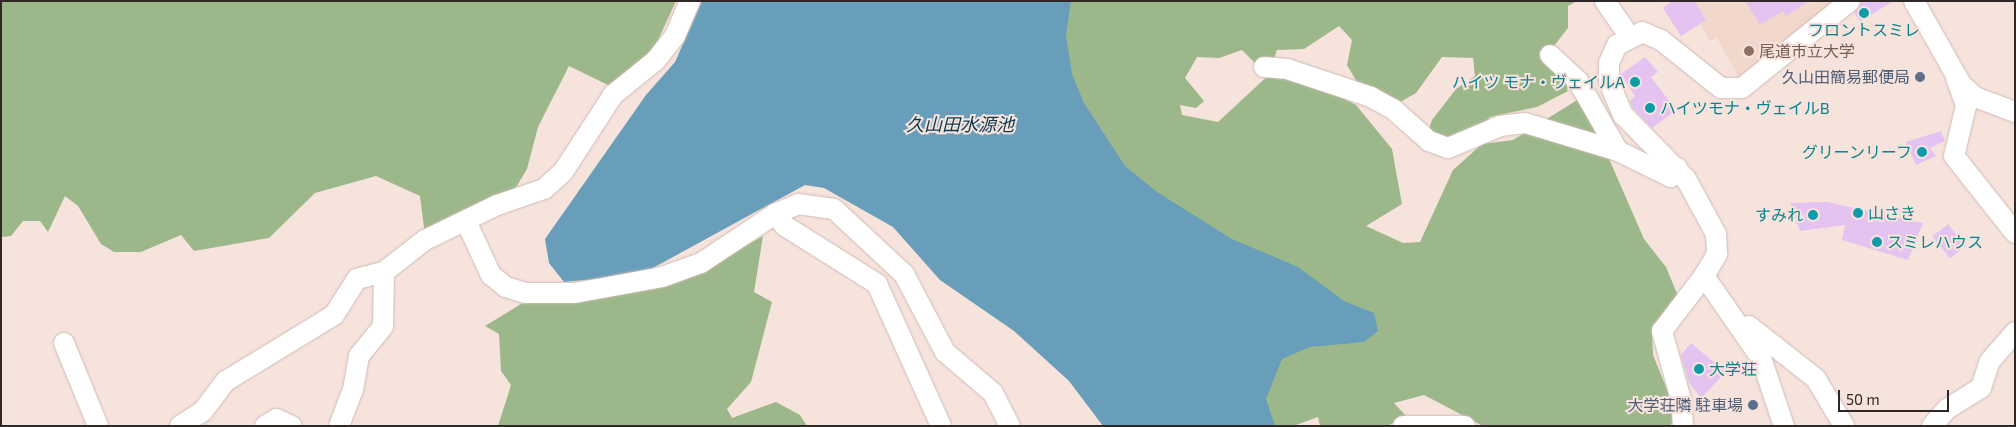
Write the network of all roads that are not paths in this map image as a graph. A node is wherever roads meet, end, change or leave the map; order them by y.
1 (690, 1) edge
2 (1605, 1) edge
3 (1850, 1) edge
4 (1914, 1) edge
5 (1629, 36) junction
6 (1550, 55) dead end
7 (1264, 67) dead end
8 (1956, 78) junction
9 (2015, 112) edge
10 (1618, 151) junction
11 (1677, 168) junction
12 (775, 214) junction
13 (466, 221) junction
14 (2015, 233) edge
15 (384, 272) junction
16 (1704, 276) junction
17 (1740, 322) junction
18 (2015, 332) edge
19 (64, 343) dead end
20 (98, 426) edge
21 (180, 426) edge
22 (265, 426) edge
23 (292, 426) edge
24 (339, 426) edge
25 (941, 426) edge
26 (1010, 426) edge
27 (1403, 426) edge
28 (1465, 426) edge
29 (1683, 426) edge
30 (1784, 426) edge
31 (1844, 426) edge
32 (1932, 426) edge

1 - 13 street
2 - 5 street
3 - 5 street
4 - 8 street
5 - 11 street
6 - 10 street
7 - 10 street
8 - 9 street
8 - 14 street
10 - 11 street
11 - 16 street
12 - 13 street
12 - 25 street
12 - 26 street
13 - 15 street
15 - 21 street
15 - 24 street
16 - 17 street
16 - 29 street
17 - 30 street
17 - 31 street
18 - 32 street
19 - 20 street
22 - 23 street
27 - 28 street

